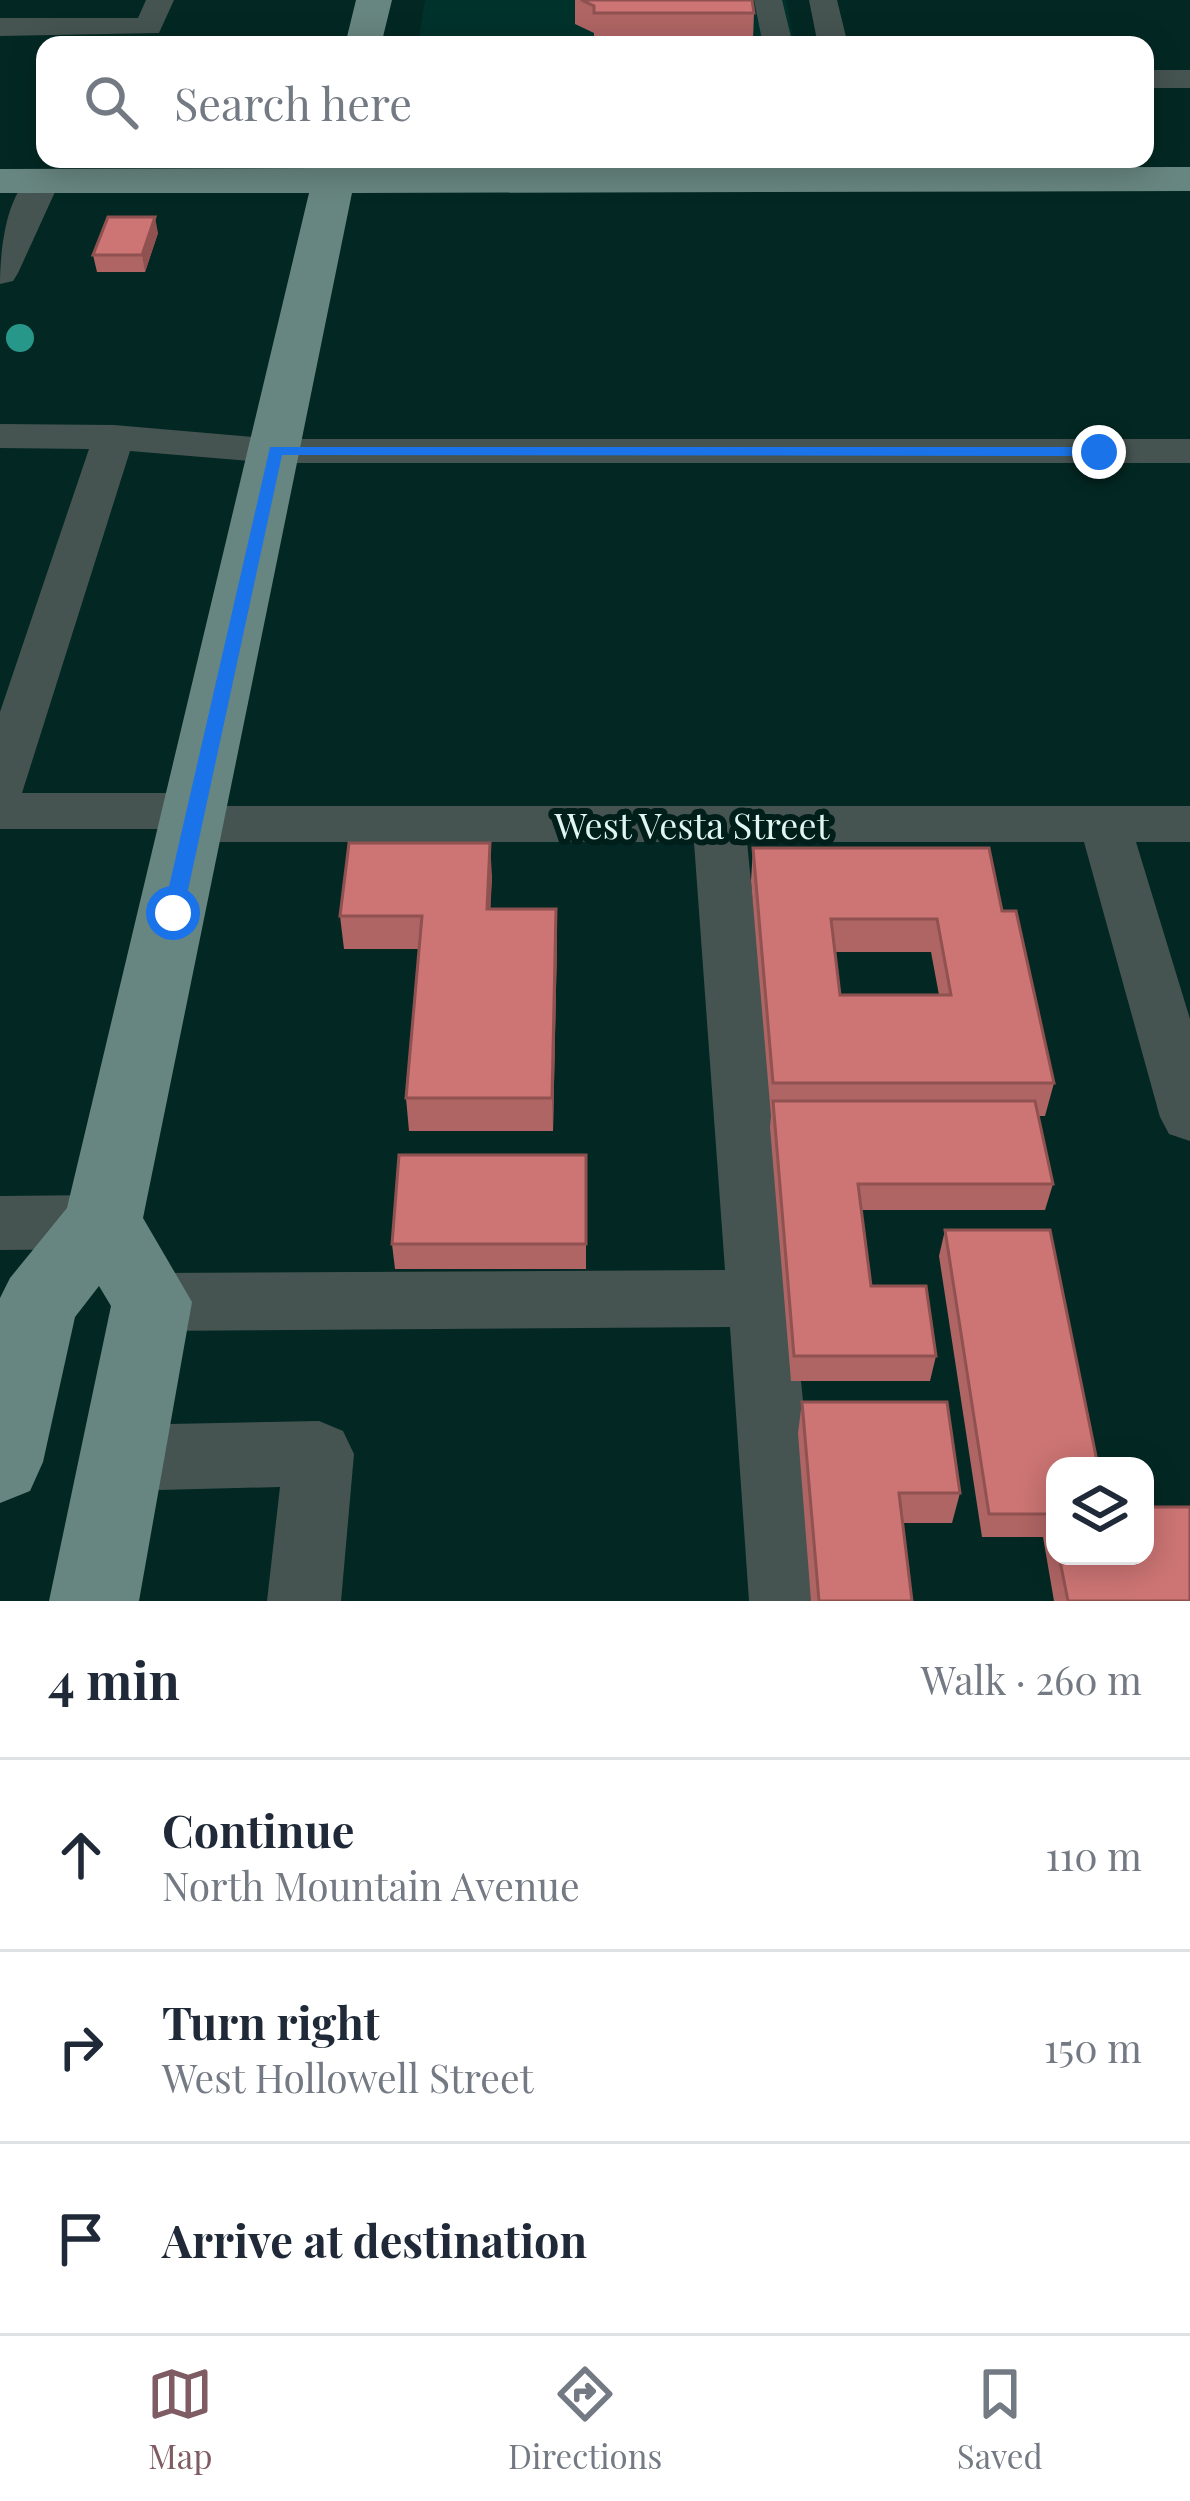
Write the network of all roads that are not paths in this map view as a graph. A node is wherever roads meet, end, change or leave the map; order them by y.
1 (374, 0) edge
2 (768, 0) edge
3 (823, 0) edge
4 (154, 13) edge
5 (0, 27) edge
6 (365, 36) edge
7 (776, 36) edge
8 (831, 36) edge
9 (1190, 79) edge
10 (1154, 80) edge
11 (862, 169) edge
12 (335, 170) edge
13 (1190, 179) edge
14 (43, 181) junction
15 (0, 182) edge
16 (0, 273) edge
17 (0, 436) edge
18 (114, 437) junction
19 (275, 451) junction
20 (1190, 452) edge
21 (0, 787) edge
22 (0, 811) edge
23 (194, 817) junction
24 (719, 824) junction
25 (1105, 824) junction
26 (1190, 824) edge
27 (1186, 1093) edge
28 (103, 1222) junction
29 (0, 1223) edge
30 (760, 1298) junction
31 (152, 1302) junction
32 (2, 1441) edge
33 (120, 1458) junction
34 (94, 1601) edge
35 (304, 1601) edge
36 (786, 1601) edge

1 - 6 main road
2 - 7 street
3 - 8 street
4 - 5 street
9 - 10 street
11 - 12 main road
11 - 13 main road
12 - 14 main road
12 - 19 main road
14 - 15 main road
14 - 16 street
17 - 18 street
18 - 19 street
18 - 21 street
19 - 20 street
19 - 23 main road
22 - 23 street, West Vesta Street
23 - 24 street, West Vesta Street
23 - 28 main road
24 - 25 street, West Vesta Street
24 - 30 street
25 - 26 street, West Vesta Street
25 - 27 street
28 - 29 street
28 - 31 main road
28 - 32 main road
30 - 31 street
30 - 36 street
31 - 33 main road
33 - 34 main road
33 - 35 street

